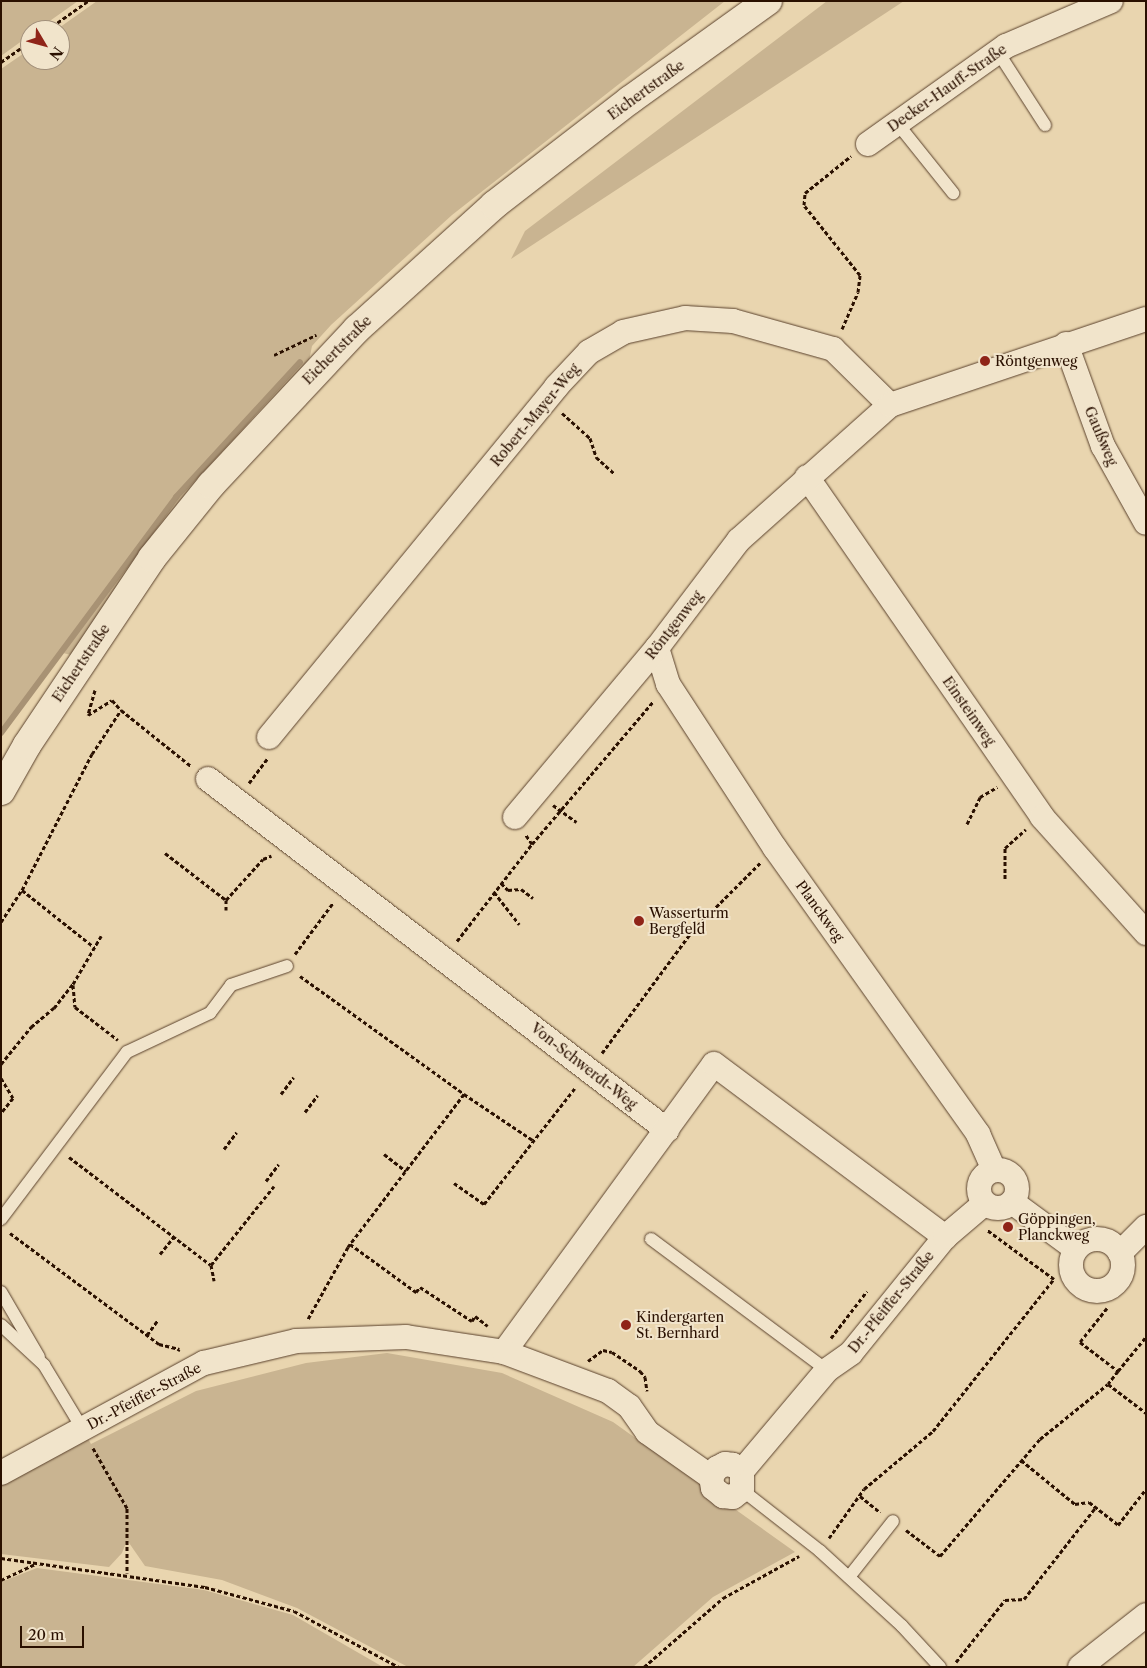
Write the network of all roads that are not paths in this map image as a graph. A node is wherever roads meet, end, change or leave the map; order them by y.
1 (768, 1) edge
2 (1111, 1) edge
3 (998, 52) junction
4 (897, 123) junction
5 (1046, 126) dead end
6 (868, 144) road end
7 (953, 193) dead end
8 (1146, 319) edge
9 (1066, 344) junction
10 (890, 405) junction
11 (807, 477) junction
12 (1146, 523) edge
13 (657, 648) junction
14 (269, 737) road end
15 (208, 779) road end
16 (1, 791) edge
17 (515, 817) road end
18 (1146, 933) edge
19 (286, 966) road end
20 (667, 1130) junction
21 (994, 1170) junction
22 (1012, 1202) junction
23 (977, 1210) junction
24 (1, 1219) edge
25 (1146, 1228) edge
26 (945, 1237) junction
27 (651, 1239) dead end
28 (1076, 1249) junction
29 (1120, 1253) junction
30 (1, 1292) edge
31 (1, 1325) edge
32 (507, 1347) junction
33 (44, 1365) junction
34 (820, 1365) junction
35 (82, 1428) junction
36 (1, 1473) edge
37 (742, 1481) junction
38 (893, 1521) dead end
39 (849, 1577) junction
40 (1146, 1615) edge
41 (940, 1667) edge
42 (1080, 1667) edge

1 - 16 street, Eichertstraße
2 - 3 street, Decker-Hauff-Straße
3 - 4 street, Decker-Hauff-Straße
3 - 5 lane
4 - 6 street, Decker-Hauff-Straße
4 - 7 lane
8 - 9 street, Röntgenweg
9 - 10 street, Röntgenweg
9 - 12 street, Gaußweg
10 - 11 street, Röntgenweg
10 - 14 street, Robert-Mayer-Weg
11 - 13 street, Röntgenweg
11 - 18 street, Einsteinweg
13 - 17 street, Röntgenweg
13 - 21 street, Planckweg
15 - 20 street, Von-Schwerdt-Weg
19 - 24 lane
20 - 26 street
20 - 32 street
21 - 22 street
21 - 23 street
22 - 23 street
22 - 28 street
23 - 26 street, Dr.-Pfeiffer-Straße
25 - 29 street
26 - 34 street, Dr.-Pfeiffer-Straße
27 - 34 lane
28 - 29 street
28 - 29 street
30 - 33 lane
31 - 33 lane
32 - 35 street, Dr.-Pfeiffer-Straße
32 - 37 street, Dr.-Pfeiffer-Straße
33 - 35 lane
34 - 37 street, Dr.-Pfeiffer-Straße
35 - 36 street, Dr.-Pfeiffer-Straße
37 - 39 lane
38 - 39 lane
39 - 41 lane
40 - 42 street

